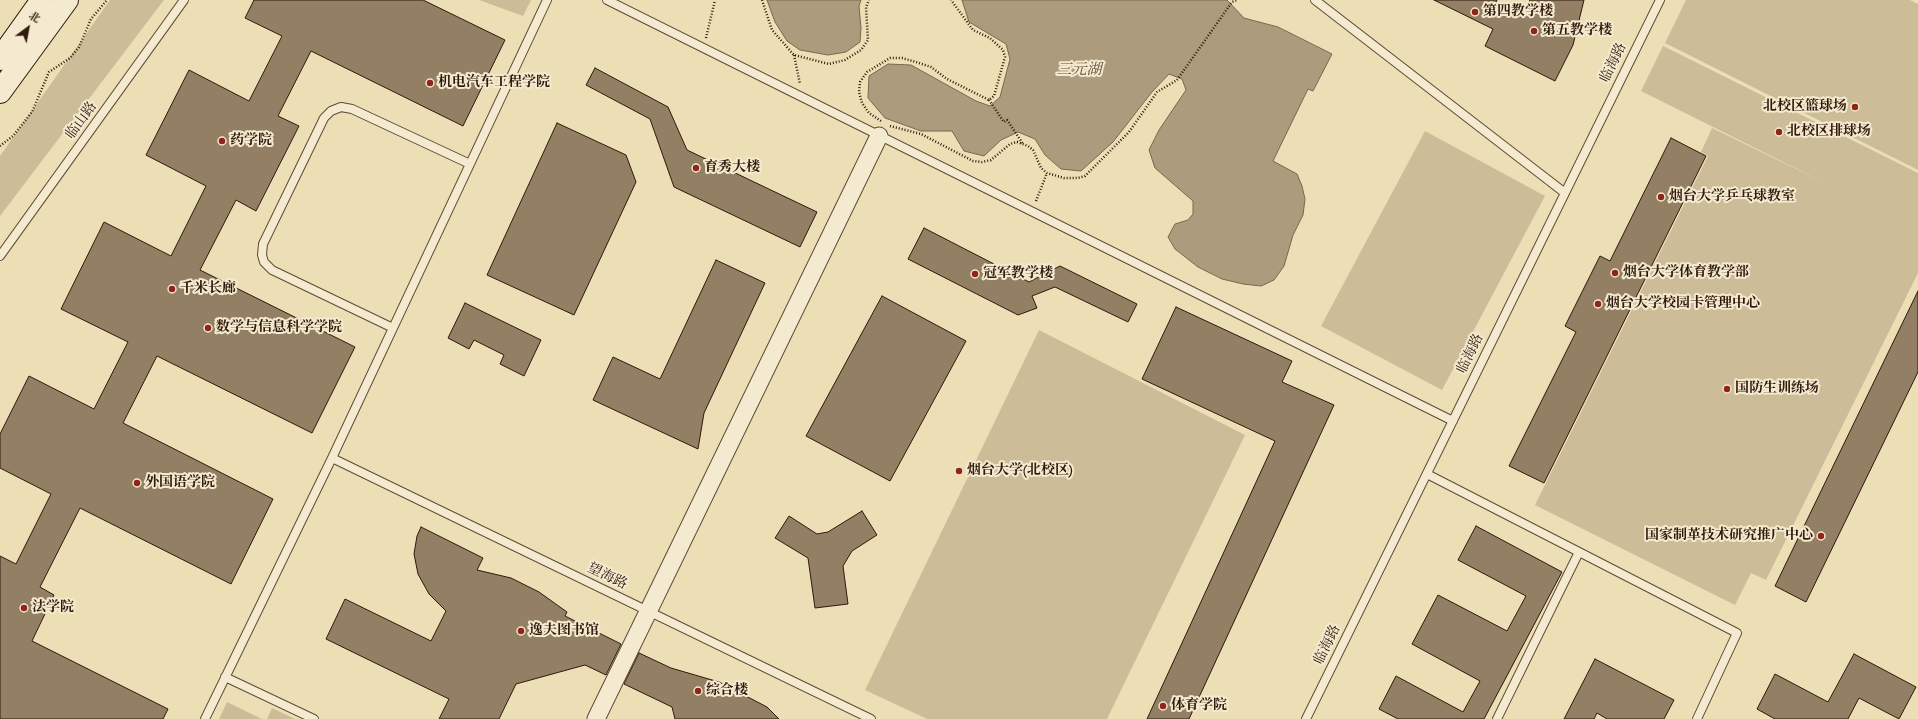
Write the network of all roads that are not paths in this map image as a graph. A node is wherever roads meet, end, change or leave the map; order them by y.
1 (42, 0) edge
2 (67, 0) edge
3 (184, 0) edge
4 (547, 0) edge
5 (607, 0) edge
6 (1315, 0) edge
7 (1660, 0) edge
8 (0, 59) edge
9 (0, 92) edge
10 (880, 136) junction
11 (470, 164) junction
12 (1565, 193) junction
13 (0, 256) edge
14 (393, 328) junction
15 (1452, 421) junction
16 (332, 458) junction
17 (1427, 474) junction
18 (1579, 552) junction
19 (649, 611) junction
20 (225, 677) junction
21 (204, 719) edge
22 (314, 719) edge
23 (596, 719) edge
24 (871, 719) edge
25 (1306, 719) edge
26 (1497, 719) edge
27 (1697, 719) edge

1 - 8 main road
2 - 9 main road
3 - 13 lane, 临山路
4 - 11 lane
5 - 10 lane
6 - 12 lane
7 - 12 lane, 临海路
10 - 15 lane
10 - 19 street
11 - 14 lane
11 - 14 lane
12 - 15 lane, 临海路
14 - 16 lane
15 - 17 lane, 临海路
16 - 19 lane, 望海路
16 - 20 lane
17 - 18 lane
17 - 25 lane, 临海路
18 - 26 lane
18 - 27 lane
19 - 23 street
19 - 24 lane, 望海路
20 - 21 lane
20 - 22 lane

